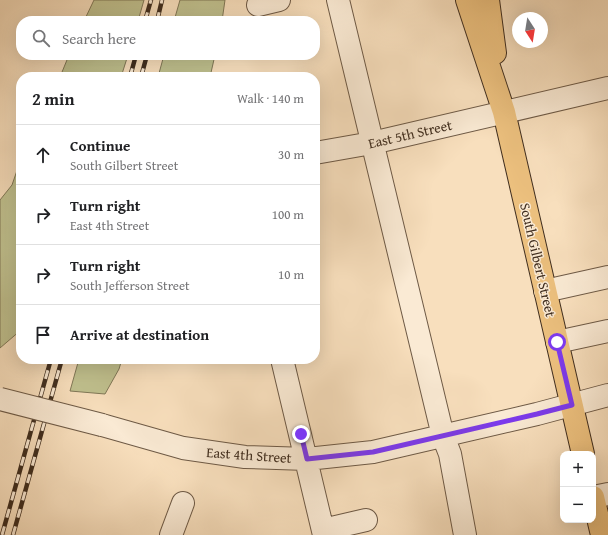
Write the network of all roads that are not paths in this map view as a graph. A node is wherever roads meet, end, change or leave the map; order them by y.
1 (338, 0) edge
2 (467, 0) edge
3 (488, 0) edge
4 (608, 88) edge
5 (504, 112) junction
6 (372, 143) junction
7 (320, 152) edge
8 (608, 277) edge
9 (545, 291) junction
10 (608, 331) edge
11 (557, 342) junction
12 (283, 364) edge
13 (608, 394) edge
14 (0, 399) edge
15 (572, 405) junction
16 (443, 436) junction
17 (582, 451) edge
18 (307, 459) junction
19 (608, 494) edge
20 (596, 496) edge
21 (183, 503) dead end
22 (596, 510) edge
23 (366, 520) dead end
24 (324, 532) edge
25 (171, 535) edge
26 (465, 535) edge
27 (602, 535) edge

1 - 6 street
2 - 5 main road, South Gilbert Street
3 - 5 main road, South Gilbert Street
4 - 5 street, East 5th Street
5 - 6 street, East 5th Street
5 - 9 main road, South Gilbert Street
6 - 7 street, East 5th Street
6 - 16 street
8 - 9 street
9 - 11 main road, South Gilbert Street
10 - 11 street
11 - 15 main road, South Gilbert Street
12 - 18 street
13 - 15 street, East 4th Street
14 - 18 street, East 4th Street, bridge
15 - 16 street, East 4th Street
15 - 17 main road, South Gilbert Street
16 - 18 street, East 4th Street
16 - 26 street
18 - 24 street
19 - 20 street
21 - 25 street
22 - 27 main road
23 - 24 street

